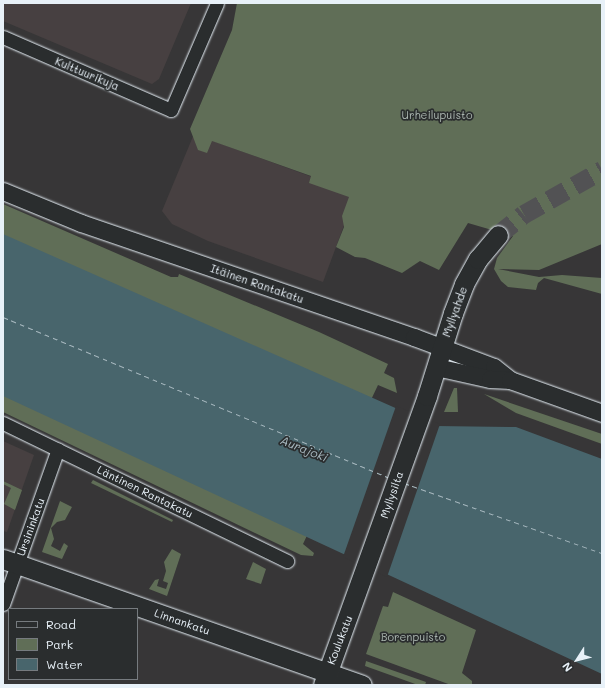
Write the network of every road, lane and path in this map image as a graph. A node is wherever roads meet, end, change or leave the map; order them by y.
1 (217, 3) edge
2 (3, 37) edge
3 (3, 191) edge
4 (498, 235) tunnel mouth
5 (442, 349) junction
6 (436, 367) junction
7 (510, 380) junction
8 (427, 396) joint
9 (602, 413) edge
10 (3, 423) edge
11 (58, 449) junction
12 (287, 561) dead end
13 (10, 562) edge
14 (357, 594) joint
15 (3, 604) edge
16 (134, 608) edge
17 (138, 610) edge
18 (325, 679) edge
19 (362, 685) edge

1 - 2 street, Kulttuurikuja
3 - 5 street, Itäinen Rantakatu
4 - 5 main road, Myllyahde
5 - 6 main road, Myllyahde
5 - 7 street, Itäinen Rantakatu
6 - 7 street, Itäinen Rantakatu
6 - 8 main road, Myllyahde
7 - 9 street, Itäinen Rantakatu
8 - 14 main road, Myllysilta
10 - 11 street, Läntinen Rantakatu
11 - 12 street, Läntinen Rantakatu
11 - 13 street, Ursininkatu
13 - 15 street, Ursininkatu
13 - 16 main road, Linnankatu
14 - 18 main road, Koulukatu
17 - 18 main road, Linnankatu
18 - 19 main road, Linnankatu

